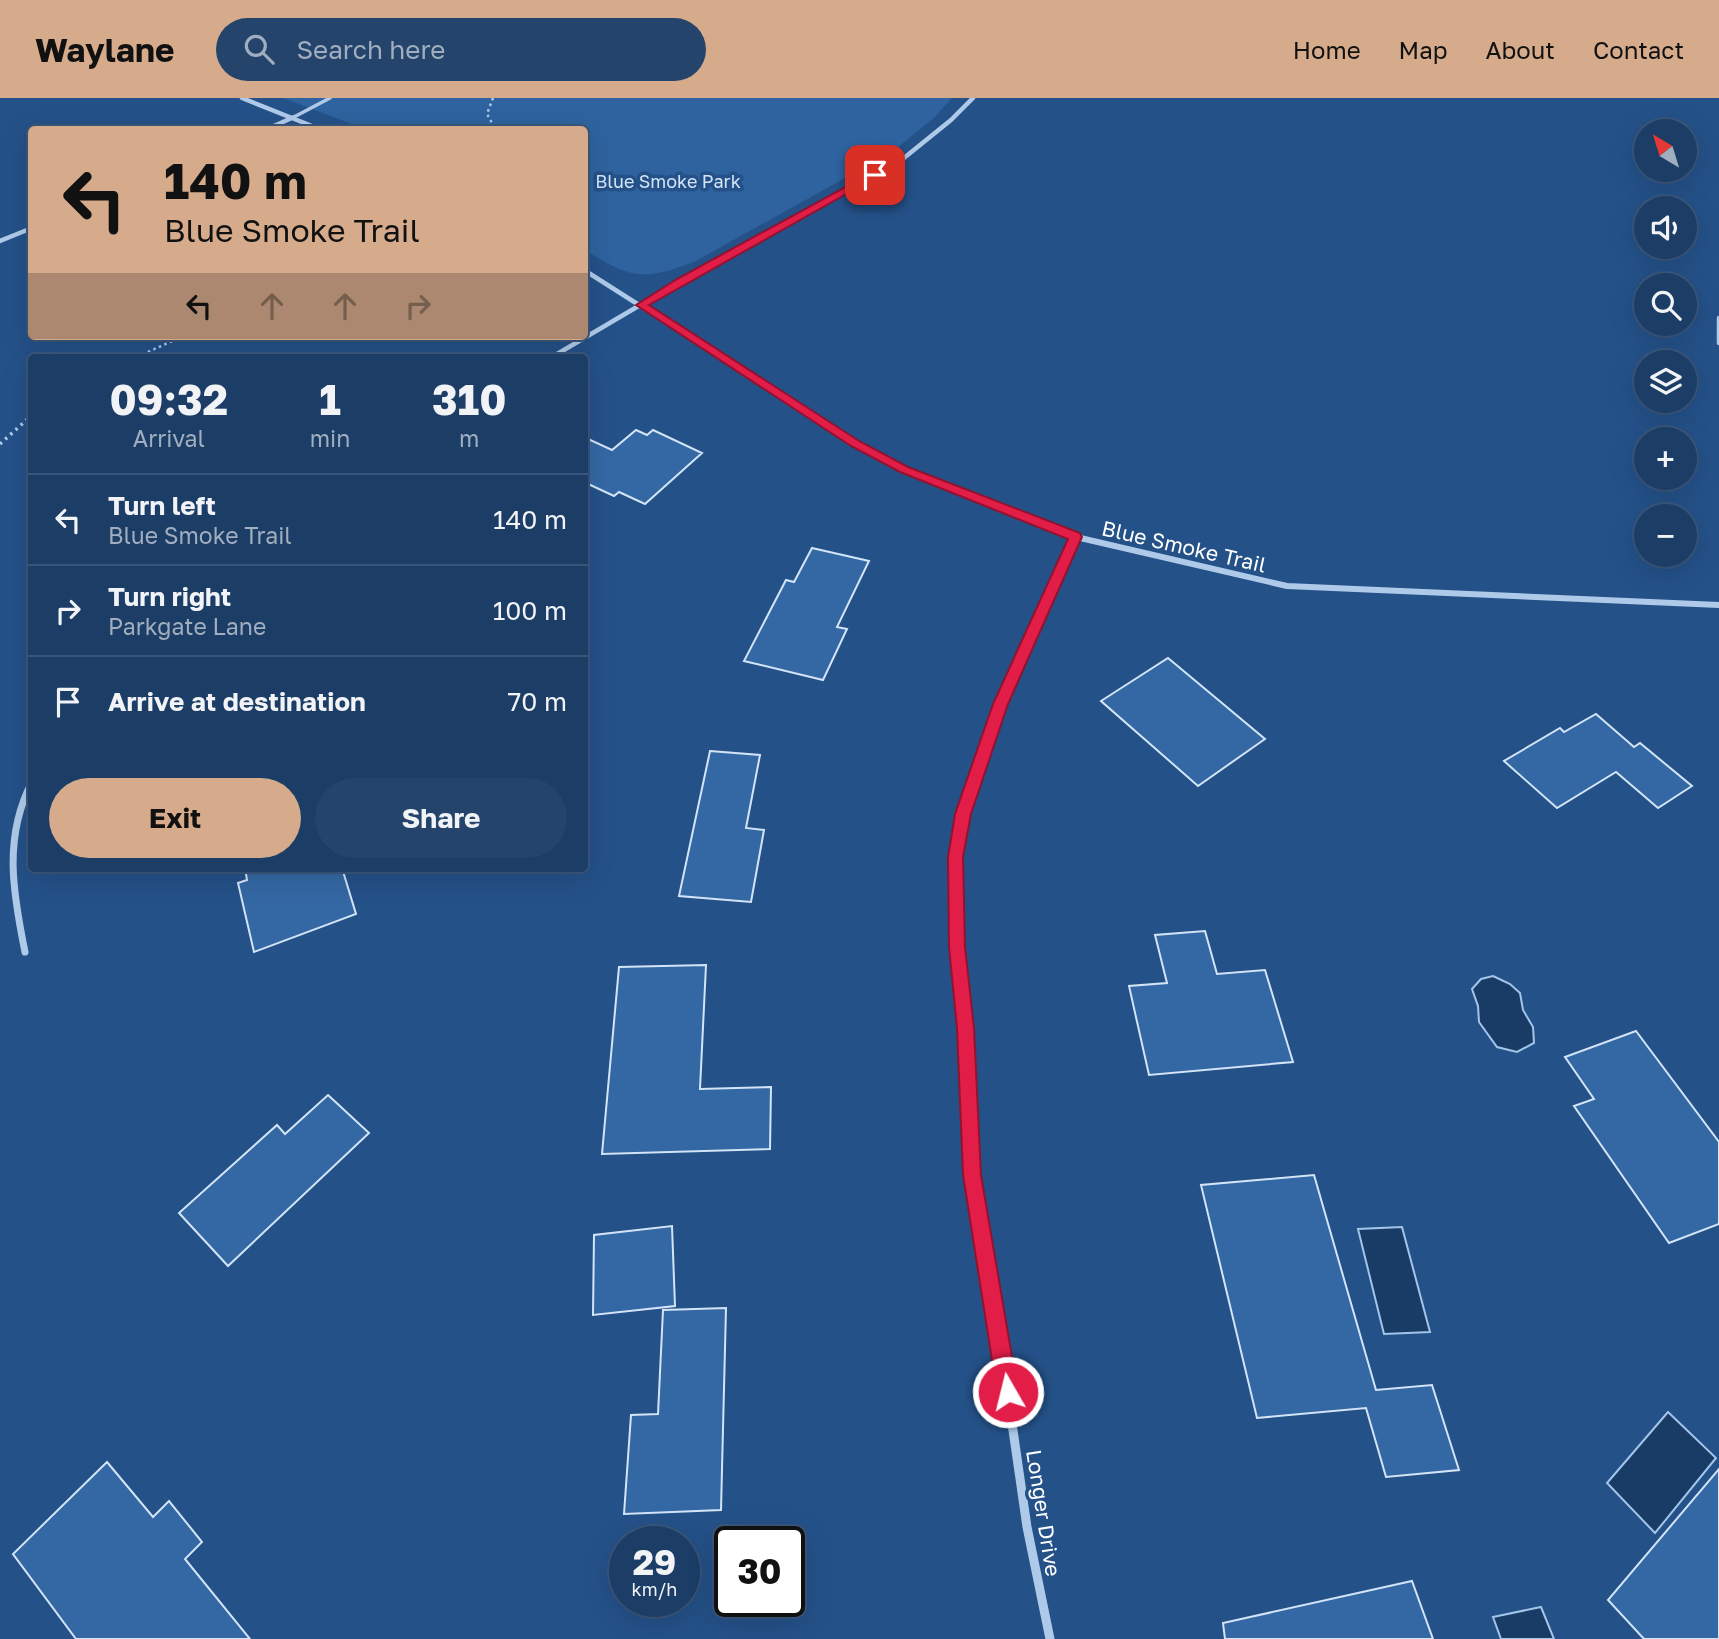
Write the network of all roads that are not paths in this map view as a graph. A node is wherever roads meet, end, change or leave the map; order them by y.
1 (242, 98) edge
2 (330, 98) edge
3 (973, 98) edge
4 (294, 117) junction
5 (274, 126) edge
6 (313, 126) edge
7 (28, 230) edge
8 (0, 241) edge
9 (588, 272) edge
10 (642, 305) junction
11 (1719, 318) edge
12 (588, 336) edge
13 (581, 340) edge
14 (1719, 343) edge
15 (557, 354) edge
16 (1076, 537) junction
17 (1719, 605) edge
18 (28, 790) edge
19 (25, 952) dead end
20 (1050, 1639) edge

1 - 4 street
2 - 4 lane
3 - 10 street
4 - 5 street
4 - 6 street
7 - 8 street
9 - 10 street, Blue Smoke Trail
10 - 12 street
10 - 16 street, Blue Smoke Trail
11 - 14 street
13 - 15 street
16 - 17 street, Blue Smoke Trail
16 - 20 street, Longer Drive
18 - 19 street

